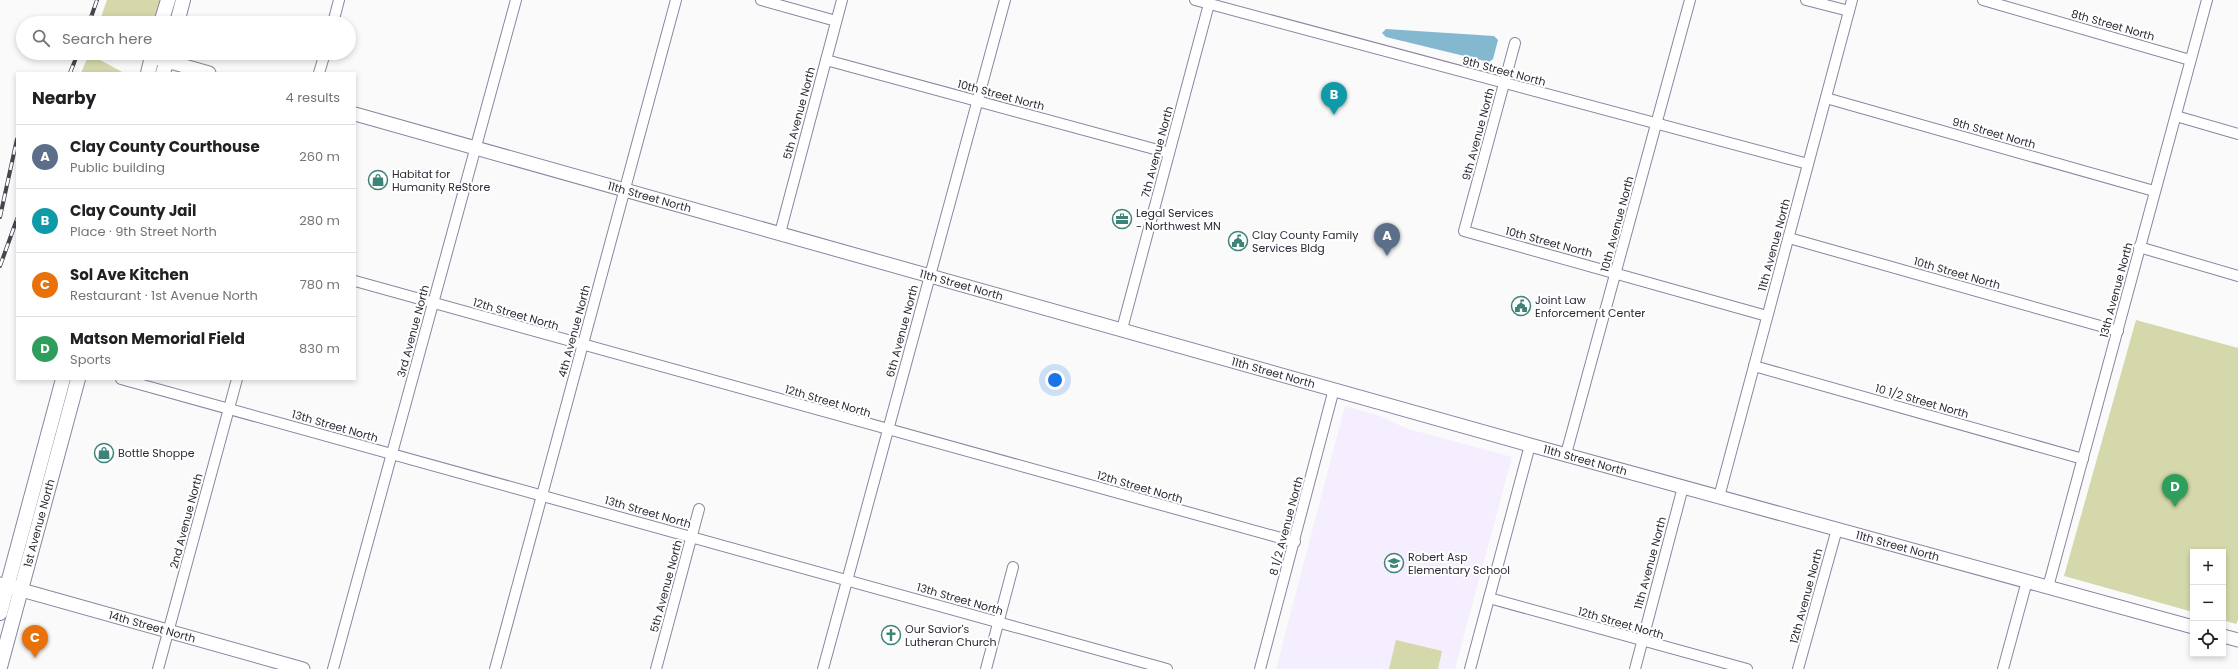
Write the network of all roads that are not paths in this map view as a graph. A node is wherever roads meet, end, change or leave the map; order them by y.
1 (168, 0) edge
2 (183, 0) edge
3 (339, 0) edge
4 (516, 0) edge
5 (676, 0) edge
6 (761, 0) edge
7 (842, 0) edge
8 (1004, 0) edge
9 (1195, 0) edge
10 (1690, 0) edge
11 (1806, 0) edge
12 (1852, 0) edge
13 (1983, 0) edge
14 (2207, 0) edge
15 (1209, 4) junction
16 (1849, 11) junction
17 (163, 16) edge
18 (179, 16) edge
19 (335, 16) edge
20 (836, 20) junction
21 (1515, 43) dead end
22 (152, 60) edge
23 (323, 60) edge
24 (826, 60) junction
25 (2190, 60) junction
26 (166, 62) edge
27 (148, 72) edge
28 (205, 72) edge
29 (320, 72) edge
30 (1504, 83) junction
31 (1826, 98) junction
32 (977, 101) junction
33 (356, 114) edge
34 (2176, 116) junction
35 (1658, 123) junction
36 (2238, 134) edge
37 (476, 147) junction
38 (1169, 153) junction
39 (1808, 164) junction
40 (625, 189) junction
41 (2154, 191) junction
42 (1464, 232) joint
43 (780, 233) junction
44 (1789, 238) junction
45 (2139, 247) junction
46 (1616, 272) junction
47 (930, 275) junction
48 (2238, 276) edge
49 (356, 282) edge
50 (433, 303) junction
51 (1767, 316) junction
52 (1122, 329) junction
53 (2118, 331) junction
54 (583, 345) junction
55 (1754, 366) junction
56 (63, 380) edge
57 (78, 380) edge
58 (125, 380) edge
59 (237, 380) edge
60 (1334, 389) junction
61 (228, 409) junction
62 (888, 430) junction
63 (1530, 445) junction
64 (392, 454) junction
65 (1566, 454) junction
66 (2083, 459) junction
67 (1683, 487) junction
68 (542, 496) junction
69 (1720, 497) junction
70 (699, 509) dead end
71 (1837, 529) junction
72 (691, 537) junction
73 (1295, 542) junction
74 (1013, 567) dead end
75 (847, 580) junction
76 (2027, 581) junction
77 (9, 587) edge
78 (2048, 587) junction
79 (1489, 598) junction
80 (0, 613) edge
81 (999, 622) junction
82 (2190, 626) edge
83 (168, 631) junction
84 (2226, 637) edge
85 (2238, 640) edge
86 (1642, 641) junction
87 (1147, 666) edge
88 (0, 667) edge
89 (158, 669) edge
90 (304, 669) edge
91 (333, 669) edge
92 (495, 669) edge
93 (656, 669) edge
94 (822, 669) edge
95 (986, 669) edge
96 (1167, 669) edge
97 (1260, 669) edge
98 (1470, 669) edge
99 (1635, 669) edge
100 (1748, 669) edge
101 (1798, 669) edge
102 (2003, 669) edge

1 - 17 main road
2 - 18 main road
3 - 19 street
4 - 37 street, 3rd Avenue North
5 - 40 street, 4th Avenue North
6 - 20 street
7 - 20 street, 5th Avenue North
8 - 32 street, 6th Avenue North
9 - 15 street, 9th Street North
10 - 35 street, 10th Avenue North
11 - 16 street
12 - 16 street, 11th Avenue North
13 - 25 street, 8th Street North
14 - 25 street, 13th Avenue North
15 - 30 street, 9th Street North
15 - 38 street, 7th Avenue North
16 - 31 street, 11th Avenue North
20 - 24 street, 5th Avenue North
21 - 30 street, 9th Avenue North
22 - 27 main road
23 - 29 street
24 - 32 street, 10th Street North
24 - 43 street, 5th Avenue North
25 - 34 street, 13th Avenue North
26 - 28 street
30 - 35 street, 9th Street North
30 - 42 street, 9th Avenue North
31 - 39 street, 11th Avenue North
31 - 41 street, 9th Street North
32 - 38 street, 10th Street North
32 - 47 street, 6th Avenue North
33 - 37 street, 11th Street North
34 - 36 street
34 - 41 street, 13th Avenue North
35 - 39 street, 9th Street North
35 - 46 street, 10th Avenue North
37 - 40 street, 11th Street North
37 - 50 street, 3rd Avenue North
38 - 52 street, 7th Avenue North
39 - 44 street, 11th Avenue North
40 - 43 street, 11th Street North
40 - 54 street, 4th Avenue North
41 - 45 street, 13th Avenue North
42 - 46 street, 10th Street North
43 - 47 street, 11th Street North
44 - 51 street, 11th Avenue North
44 - 53 street, 10th Street North
45 - 48 street
45 - 53 street, 13th Avenue North
46 - 51 street, 10th Street North
46 - 65 street, 10th Avenue North
47 - 52 street, 11th Street North
47 - 62 street, 6th Avenue North
49 - 50 street, 12th Street North
50 - 54 street, 12th Street North
50 - 64 street, 3rd Avenue North
51 - 55 street, 11th Avenue North
52 - 60 street, 11th Street North
53 - 66 street, 13th Avenue North
54 - 62 street, 12th Street North
54 - 68 street, 4th Avenue North
55 - 66 street, 10 1/2 Street North
55 - 69 street, 11th Avenue North
56 - 77 main road, 1st Avenue North
57 - 77 main road, 1st Avenue North
58 - 61 street, 13th Street North
59 - 61 street, 2nd Avenue North
60 - 63 street, 11th Street North
60 - 73 street, 8 1/2 Avenue North
61 - 64 street, 13th Street North
61 - 83 street, 2nd Avenue North
62 - 73 street, 12th Street North
62 - 75 street, 6th Avenue North
63 - 65 street, 11th Street North
63 - 79 street
64 - 68 street, 13th Street North
64 - 91 street, 3rd Avenue North
65 - 67 street, 11th Street North
66 - 78 street, 13th Avenue North
67 - 69 street, 11th Street North
67 - 86 street, 11th Avenue North
68 - 72 street, 13th Street North
68 - 92 street, 4th Avenue North
69 - 71 street, 11th Street North
70 - 72 street, 5th Avenue North
71 - 76 street, 11th Street North
71 - 101 street, 12th Avenue North
72 - 75 street, 13th Street North
72 - 93 street, 5th Avenue North
73 - 97 street, 8 1/2 Avenue North
74 - 81 street
75 - 81 street, 13th Street North
75 - 94 street, 6th Avenue North
76 - 78 street, 11th Street North
76 - 102 street
77 - 80 main road, 1st Avenue North
77 - 83 street, 14th Street North
77 - 88 main road, 1st Avenue North
78 - 82 street, 11th Street North
79 - 86 street, 12th Street North
79 - 98 street
81 - 87 street, 13th Street North
81 - 95 street
83 - 89 street, 2nd Avenue North
83 - 90 street, 14th Street North
84 - 85 street
86 - 99 street, 11th Avenue North
86 - 100 street, 12th Street North
87 - 96 street, 13th Street North

